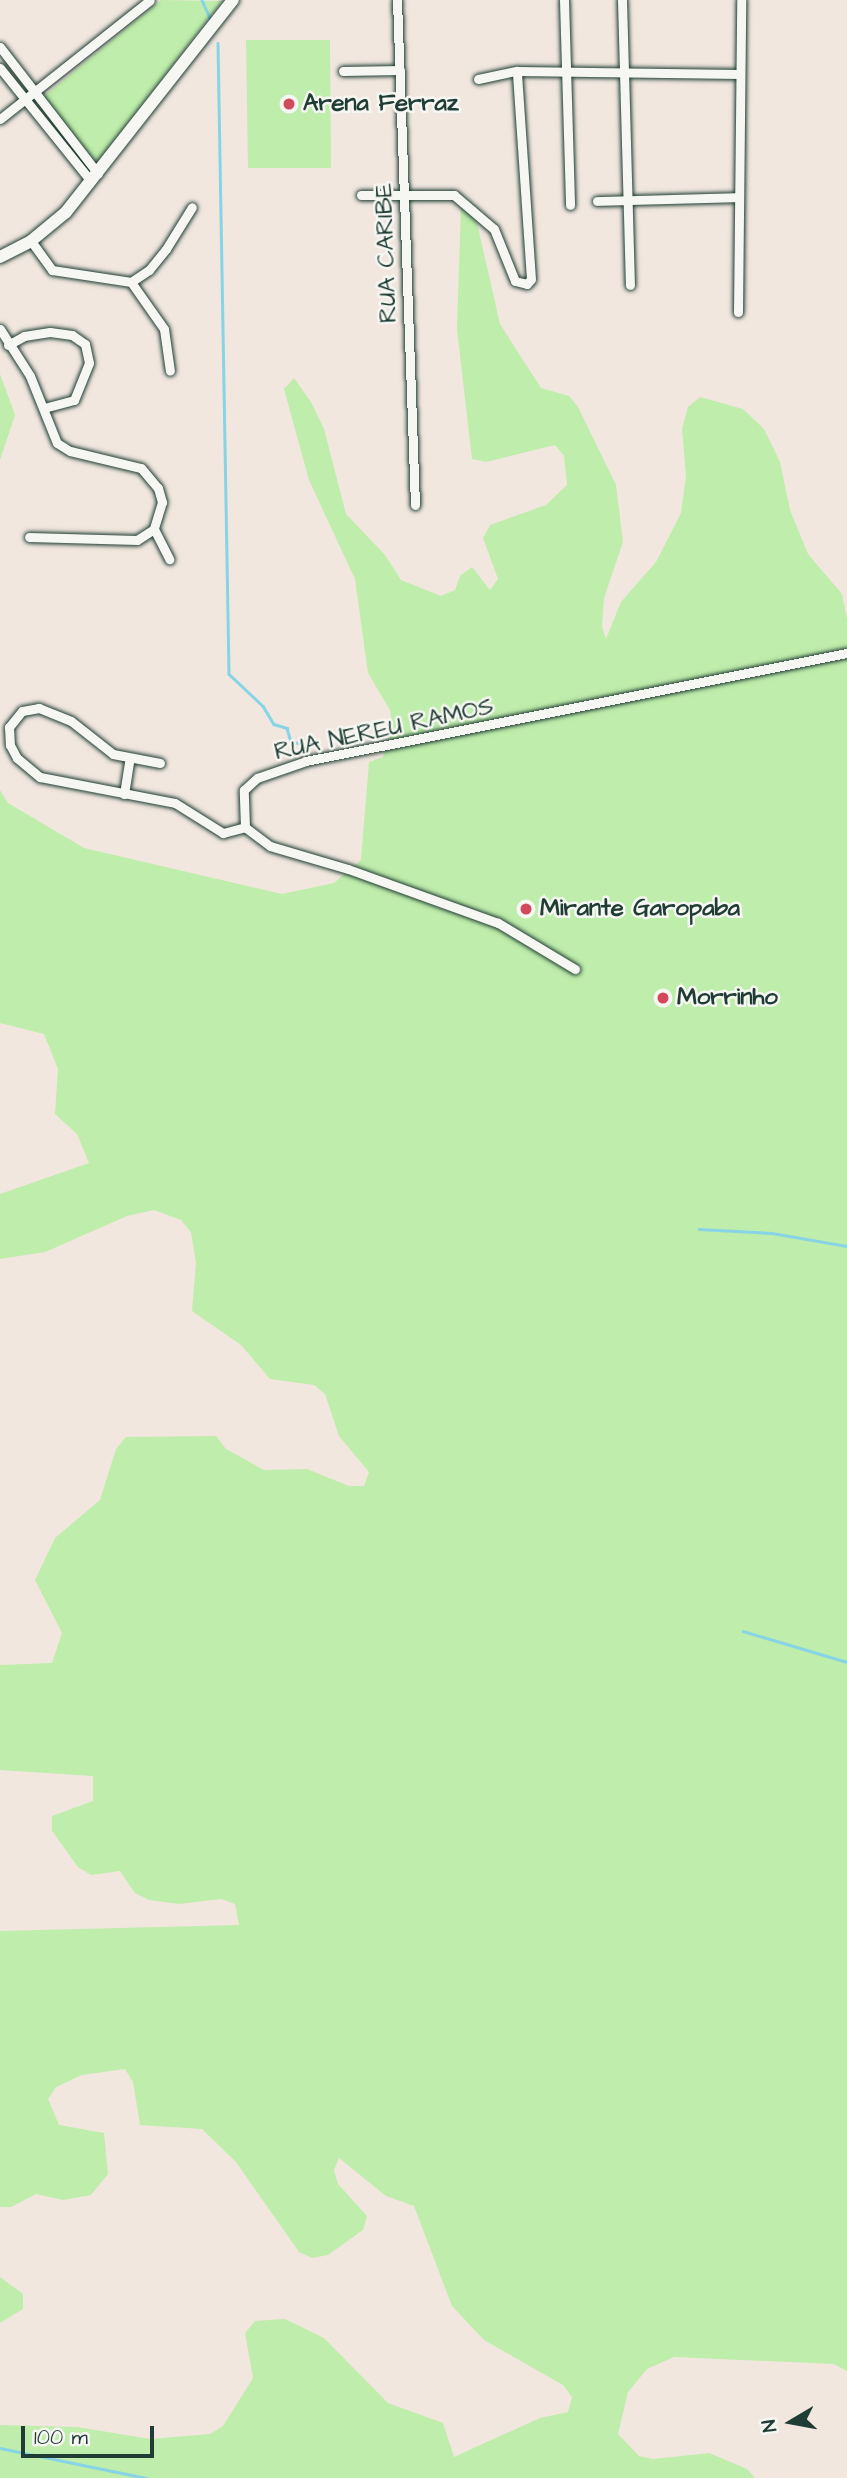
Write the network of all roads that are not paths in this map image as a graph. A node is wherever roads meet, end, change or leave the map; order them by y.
1 (150, 0) edge
2 (397, 0) edge
3 (564, 0) edge
4 (622, 0) edge
5 (741, 0) edge
6 (232, 1) edge
7 (0, 47) edge
8 (0, 68) edge
9 (400, 70) junction
10 (567, 70) junction
11 (343, 71) dead end
12 (517, 71) junction
13 (624, 74) junction
14 (740, 74) junction
15 (478, 79) dead end
16 (35, 92) junction
17 (25, 99) junction
18 (0, 119) edge
19 (94, 178) junction
20 (404, 194) junction
21 (361, 195) dead end
22 (739, 197) junction
23 (628, 200) junction
24 (597, 201) dead end
25 (570, 205) dead end
26 (192, 207) dead end
27 (31, 241) junction
28 (0, 257) edge
29 (131, 282) junction
30 (630, 285) dead end
31 (738, 312) dead end
32 (0, 329) edge
33 (8, 345) junction
34 (170, 371) dead end
35 (44, 408) junction
36 (415, 505) dead end
37 (154, 528) junction
38 (29, 537) dead end
39 (169, 559) dead end
40 (847, 653) edge
41 (130, 758) junction
42 (160, 763) dead end
43 (124, 794) junction
44 (245, 827) junction
45 (575, 969) dead end

1 - 16 street
2 - 9 street, RUA CARIBE
3 - 10 street
4 - 13 street
5 - 14 street
6 - 19 main road
7 - 16 street
8 - 17 street
9 - 11 street
9 - 20 street, RUA CARIBE
10 - 12 street
10 - 13 street
10 - 25 street
12 - 15 street
12 - 20 street
13 - 14 street
13 - 23 street
14 - 22 street
16 - 17 street
16 - 19 street
17 - 18 street
17 - 19 street
19 - 27 main road
20 - 21 street
20 - 36 street, RUA CARIBE
22 - 23 street
22 - 31 street
23 - 24 street
23 - 30 street
26 - 29 street
27 - 28 main road
27 - 29 street
29 - 34 street
32 - 33 street
33 - 35 street
33 - 35 street
35 - 37 street
37 - 38 street
37 - 39 street
40 - 44 street, RUA NEREU RAMOS
41 - 42 street
41 - 43 street
41 - 43 street
43 - 44 street
44 - 45 street

